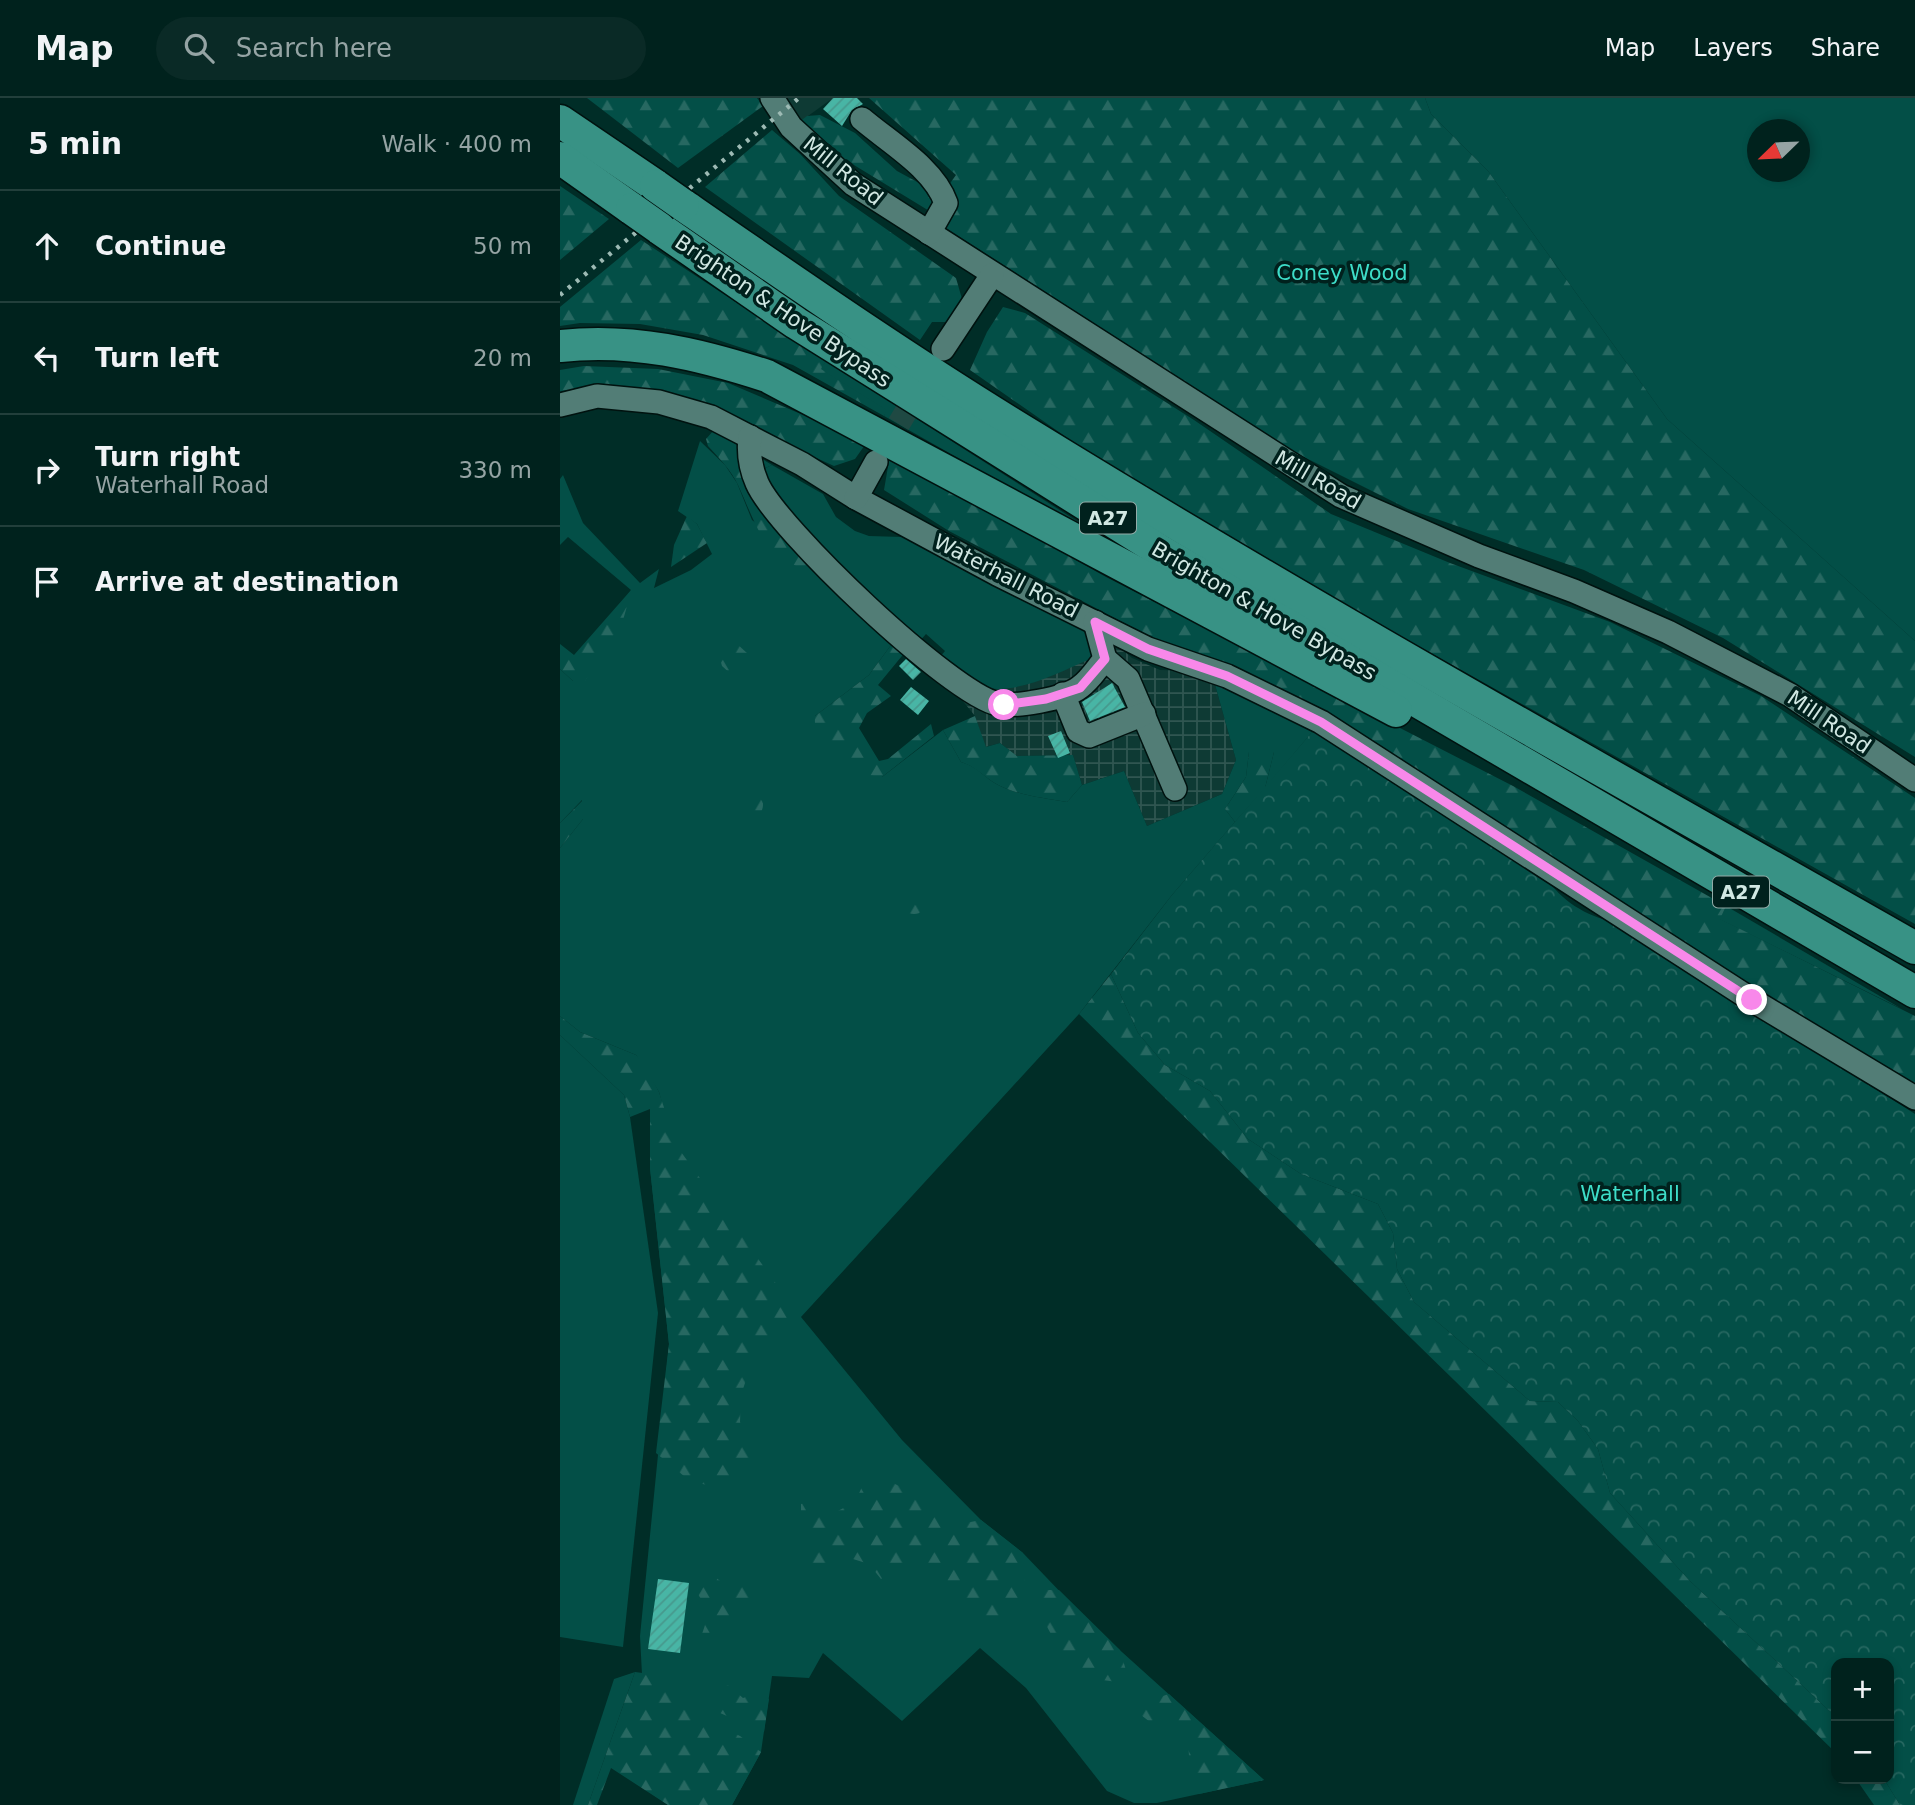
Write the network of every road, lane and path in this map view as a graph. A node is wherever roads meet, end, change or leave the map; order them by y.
1 (772, 98) edge
2 (560, 99) edge
3 (862, 119) dead end
4 (560, 121) edge
5 (560, 158) edge
6 (620, 160) junction
7 (929, 233) junction
8 (992, 275) junction
9 (560, 346) edge
10 (943, 349) dead end
11 (560, 405) edge
12 (750, 437) junction
13 (876, 462) tunnel mouth
14 (856, 498) junction
15 (1095, 622) junction
16 (1105, 659) junction
17 (1063, 694) junction
18 (1144, 714) junction
19 (1915, 780) edge
20 (1175, 789) dead end
21 (1567, 791) junction
22 (1915, 948) edge
23 (1915, 992) edge
24 (1915, 1098) edge

1 - 7 street, Mill Road
2 - 6 highway, A27
3 - 7 street
4 - 6 highway, Brighton & Hove Bypass / A27
5 - 21 highway, Brighton & Hove Bypass / A27, bridge
6 - 22 highway, Brighton & Hove Bypass / A27, bridge
7 - 8 street, Mill Road
8 - 10 street
8 - 19 street, Mill Road
9 - 21 highway
11 - 12 street, Waterhall Road
12 - 14 street, Waterhall Road
12 - 17 street
13 - 14 street
14 - 15 street, Waterhall Road
15 - 16 street
15 - 24 street, Waterhall Road
16 - 17 street
16 - 18 street
17 - 18 street
18 - 20 street
21 - 23 highway, Brighton & Hove Bypass / A27

